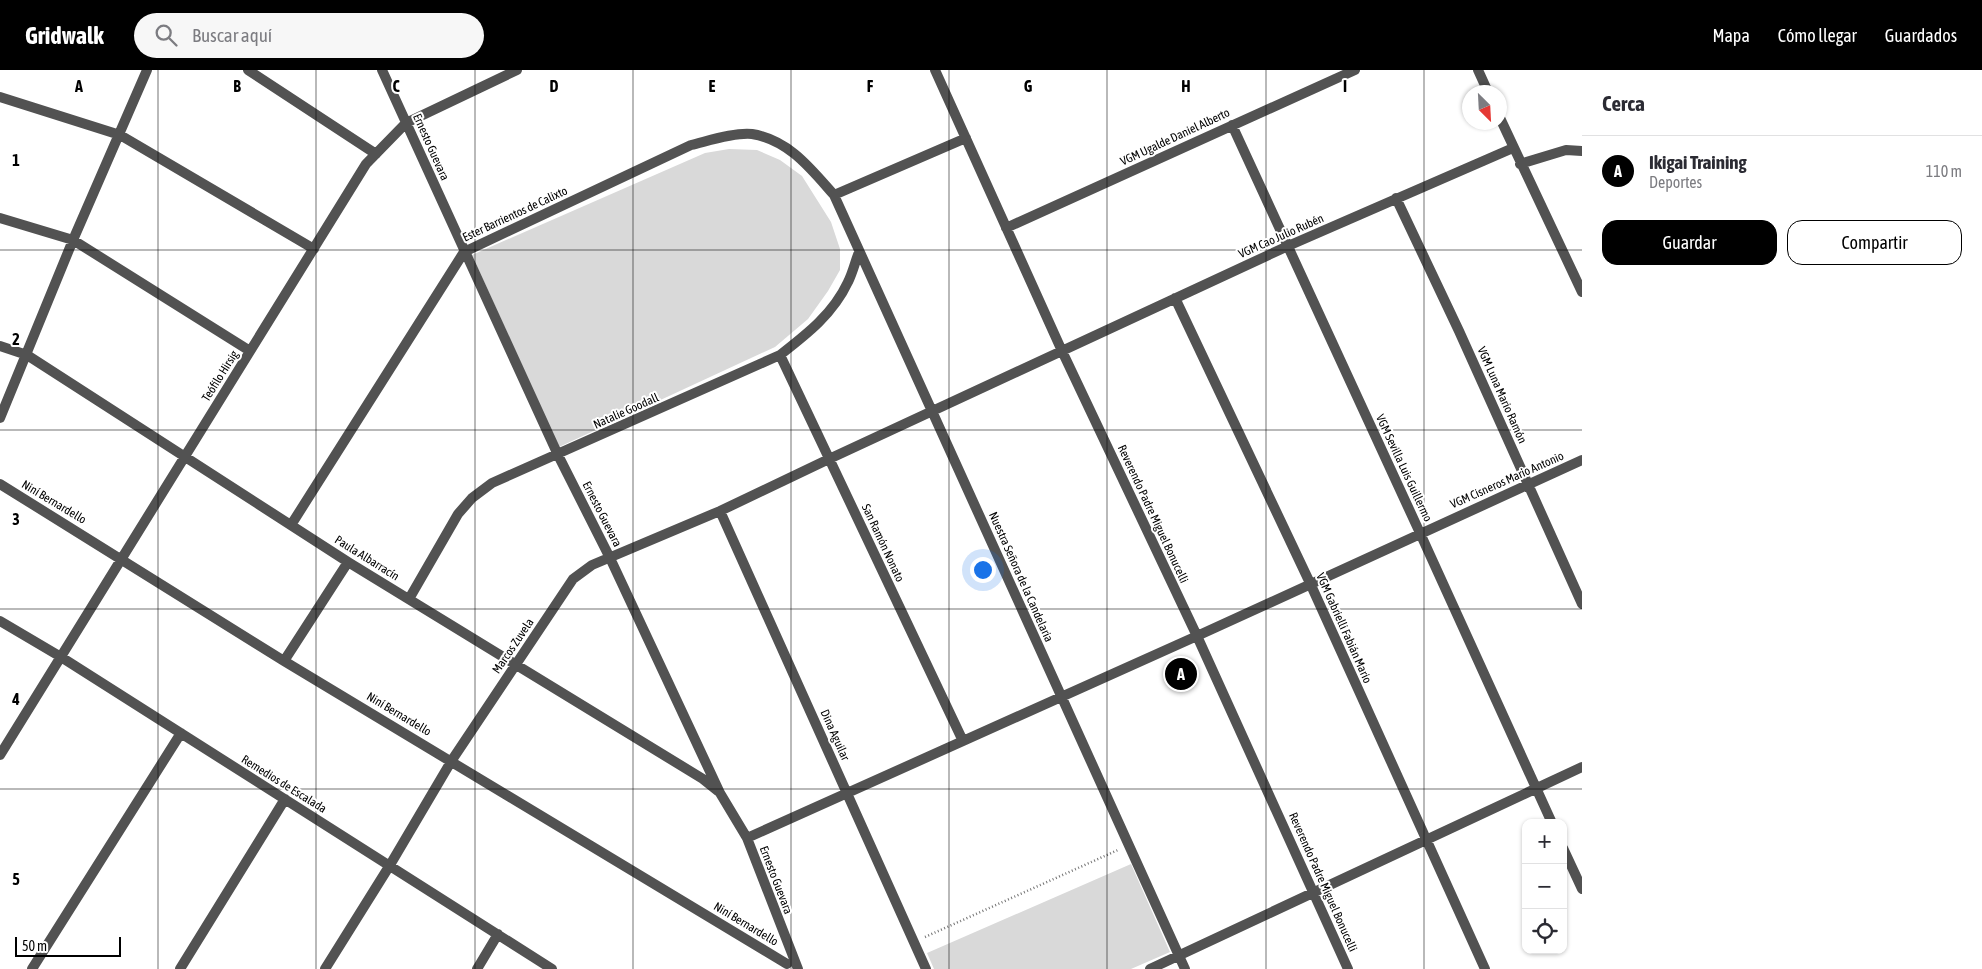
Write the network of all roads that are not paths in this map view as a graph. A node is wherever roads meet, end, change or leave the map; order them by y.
1 (147, 70) edge
2 (248, 70) edge
3 (382, 70) edge
4 (517, 70) edge
5 (935, 70) edge
6 (1355, 70) edge
7 (1478, 70) edge
8 (1485, 85) edge
9 (0, 97) edge
10 (406, 123) junction
11 (1232, 125) junction
12 (1505, 130) edge
13 (120, 135) junction
14 (966, 138) junction
15 (1513, 148) junction
16 (1582, 151) edge
17 (376, 154) junction
18 (1520, 164) junction
19 (834, 195) junction
20 (1396, 198) junction
21 (0, 218) edge
22 (1006, 228) junction
23 (73, 240) junction
24 (1288, 246) junction
25 (314, 248) junction
26 (464, 252) junction
27 (859, 252) junction
28 (1582, 292) edge
29 (1176, 298) junction
30 (0, 346) edge
31 (250, 351) junction
32 (1062, 352) junction
33 (26, 355) junction
34 (780, 356) junction
35 (933, 412) junction
36 (0, 418) edge
37 (558, 455) junction
38 (185, 456) junction
39 (829, 459) junction
40 (1582, 460) edge
41 (0, 484) edge
42 (1528, 484) junction
43 (720, 511) junction
44 (291, 526) junction
45 (1420, 533) junction
46 (122, 558) junction
47 (610, 558) junction
48 (348, 562) junction
49 (1310, 583) junction
50 (409, 599) junction
51 (1582, 604) edge
52 (0, 621) edge
53 (1198, 636) junction
54 (61, 657) junction
55 (284, 661) junction
56 (516, 665) junction
57 (1062, 696) junction
58 (180, 733) junction
59 (963, 741) junction
60 (0, 755) edge
61 (452, 760) junction
62 (1582, 767) edge
63 (1536, 788) junction
64 (720, 793) junction
65 (848, 794) junction
66 (285, 800) junction
67 (1550, 819) edge
68 (747, 838) junction
69 (1426, 840) junction
70 (1567, 857) edge
71 (390, 865) junction
72 (1582, 889) edge
73 (1314, 894) junction
74 (498, 934) junction
75 (1179, 956) junction
76 (788, 963) edge
77 (32, 969) edge
78 (180, 969) edge
79 (325, 969) edge
80 (477, 969) edge
81 (552, 969) edge
82 (798, 969) edge
83 (926, 969) edge
84 (1150, 969) edge
85 (1185, 969) edge
86 (1348, 969) edge
87 (1486, 969) edge

1 - 13 street
2 - 17 street
3 - 10 street, Ernesto Guevara
4 - 10 street, Teófilo Hirsig
5 - 14 street, Reverendo Padre Miguel Bonucelli
6 - 11 street, VGM Ugalde Daniel Alberto
7 - 8 street
9 - 13 street
10 - 17 street, Teófilo Hirsig
10 - 26 street, Ernesto Guevara
11 - 22 street, VGM Ugalde Daniel Alberto
11 - 24 street, VGM Sevilla Luis Guillermo
12 - 15 street
13 - 23 street
13 - 25 street
14 - 19 street
14 - 22 street, Reverendo Padre Miguel Bonucelli
15 - 18 street
15 - 20 street, VGM Cao Julio Rubén
16 - 18 street
17 - 25 street, Teófilo Hirsig
18 - 28 street
19 - 26 street, Ester Barrientos de Calixto
19 - 27 street, Nuestra Señora de la Candelaria
20 - 24 street, VGM Cao Julio Rubén
20 - 42 street, VGM Luna Mario Ramón
21 - 23 street
22 - 32 street, Reverendo Padre Miguel Bonucelli
23 - 31 street
23 - 33 street
24 - 29 street, VGM Cao Julio Rubén
24 - 45 street, VGM Sevilla Luis Guillermo
25 - 31 street, Teófilo Hirsig
26 - 37 street, Ernesto Guevara
26 - 44 street, Ester Barrientos de Calixto
27 - 34 street, Natalie Goodall
27 - 35 street, Nuestra Señora de la Candelaria
29 - 32 street, VGM Cao Julio Rubén
29 - 49 street, VGM Gabrielli Fabián Mario
30 - 33 street, Paula Albarracín
31 - 38 street, Teófilo Hirsig
32 - 35 street, VGM Cao Julio Rubén
32 - 53 street, Reverendo Padre Miguel Bonucelli
33 - 36 street
33 - 38 street, Paula Albarracín
34 - 37 street, Natalie Goodall
34 - 39 street, San Ramón Nonato
35 - 39 street, Marcos Zuvela
35 - 57 street, Nuestra Señora de la Candelaria
37 - 47 street, Ernesto Guevara
37 - 50 street, Natalie Goodall
38 - 44 street, Paula Albarracín
38 - 46 street, Teófilo Hirsig
39 - 43 street, Marcos Zuvela
39 - 59 street, San Ramón Nonato
40 - 42 street, VGM Cisneros Mario Antonio
41 - 46 street, Niní Bernardello
42 - 45 street, VGM Cisneros Mario Antonio
42 - 51 street, VGM Luna Mario Ramón
43 - 47 street, Marcos Zuvela
43 - 65 street, Dina Aguilar
44 - 48 street, Paula Albarracín
45 - 49 street, VGM Cisneros Mario Antonio
45 - 63 street, VGM Sevilla Luis Guillermo
46 - 54 street, Teófilo Hirsig
46 - 55 street, Niní Bernardello
47 - 56 street, Marcos Zuvela
47 - 64 street, Ernesto Guevara
48 - 50 street, Paula Albarracín
48 - 55 street
49 - 53 street, VGM Cisneros Mario Antonio
49 - 69 street, VGM Gabrielli Fabián Mario
50 - 56 street, Paula Albarracín
52 - 54 street, Remedios de Escalada
53 - 57 street, VGM Cisneros Mario Antonio
53 - 73 street, Reverendo Padre Miguel Bonucelli
54 - 58 street, Remedios de Escalada
54 - 60 street, Teófilo Hirsig
55 - 61 street, Niní Bernardello
56 - 61 street, Marcos Zuvela
56 - 64 street, Paula Albarracín
57 - 59 street, VGM Cisneros Mario Antonio
57 - 75 street, Nuestra Señora de la Candelaria
58 - 66 street, Remedios de Escalada
58 - 77 street
59 - 65 street, VGM Cisneros Mario Antonio
61 - 71 street, Marcos Zuvela
61 - 76 street, Niní Bernardello
62 - 63 street
63 - 67 street, VGM Sevilla Luis Guillermo
63 - 69 street
64 - 68 street, Ernesto Guevara
65 - 68 street, VGM Cisneros Mario Antonio
65 - 83 street, Dina Aguilar
66 - 71 street, Remedios de Escalada
66 - 78 street
68 - 76 street, Ernesto Guevara
69 - 73 street
69 - 87 street, VGM Gabrielli Fabián Mario
70 - 72 street
71 - 74 street, Remedios de Escalada
71 - 79 street, Marcos Zuvela
73 - 75 street
73 - 86 street, Reverendo Padre Miguel Bonucelli
74 - 80 street
74 - 81 street, Remedios de Escalada
75 - 84 street
75 - 85 street, Nuestra Señora de la Candelaria
76 - 82 street, Ernesto Guevara

